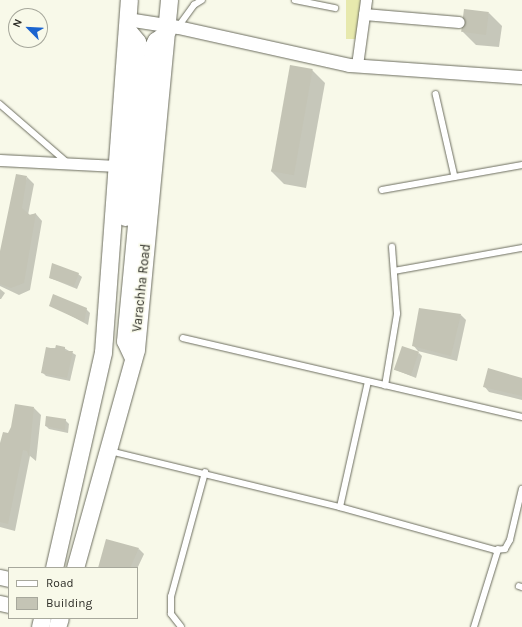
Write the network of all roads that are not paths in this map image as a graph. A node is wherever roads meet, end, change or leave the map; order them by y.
1 (129, 0) edge
2 (169, 0) edge
3 (202, 0) edge
4 (296, 0) edge
5 (366, 0) edge
6 (335, 8) dead end
7 (364, 14) junction
8 (459, 22) dead end
9 (127, 23) junction
10 (171, 28) junction
11 (358, 66) junction
12 (522, 78) edge
13 (436, 94) dead end
14 (0, 104) edge
15 (0, 160) edge
16 (69, 163) junction
17 (522, 165) edge
18 (117, 166) junction
19 (455, 176) junction
20 (382, 190) dead end
21 (392, 247) dead end
22 (522, 248) edge
23 (394, 271) junction
24 (183, 338) dead end
25 (104, 352) junction
26 (368, 382) junction
27 (385, 386) junction
28 (522, 417) edge
29 (109, 451) junction
30 (205, 473) junction
31 (522, 489) edge
32 (340, 507) junction
33 (498, 550) junction
34 (54, 567) edge
35 (75, 567) edge
36 (181, 627) edge
37 (474, 627) edge

1 - 9 main road
2 - 10 main road, Varachha Road
3 - 10 lane
4 - 6 lane
5 - 7 street
7 - 8 street
7 - 11 street
9 - 10 street
9 - 18 main road
9 - 25 main road
10 - 11 street
10 - 29 main road, Varachha Road
11 - 12 street
13 - 19 lane
14 - 16 lane
15 - 16 street
16 - 18 street
17 - 19 lane
18 - 25 main road
19 - 20 lane
21 - 23 lane
22 - 23 lane
23 - 27 lane
24 - 26 lane
25 - 34 main road
26 - 27 lane
26 - 32 lane
27 - 28 lane
29 - 30 lane
29 - 35 main road, Varachha Road
30 - 32 lane
30 - 36 lane
31 - 33 lane
32 - 33 lane
33 - 37 lane

